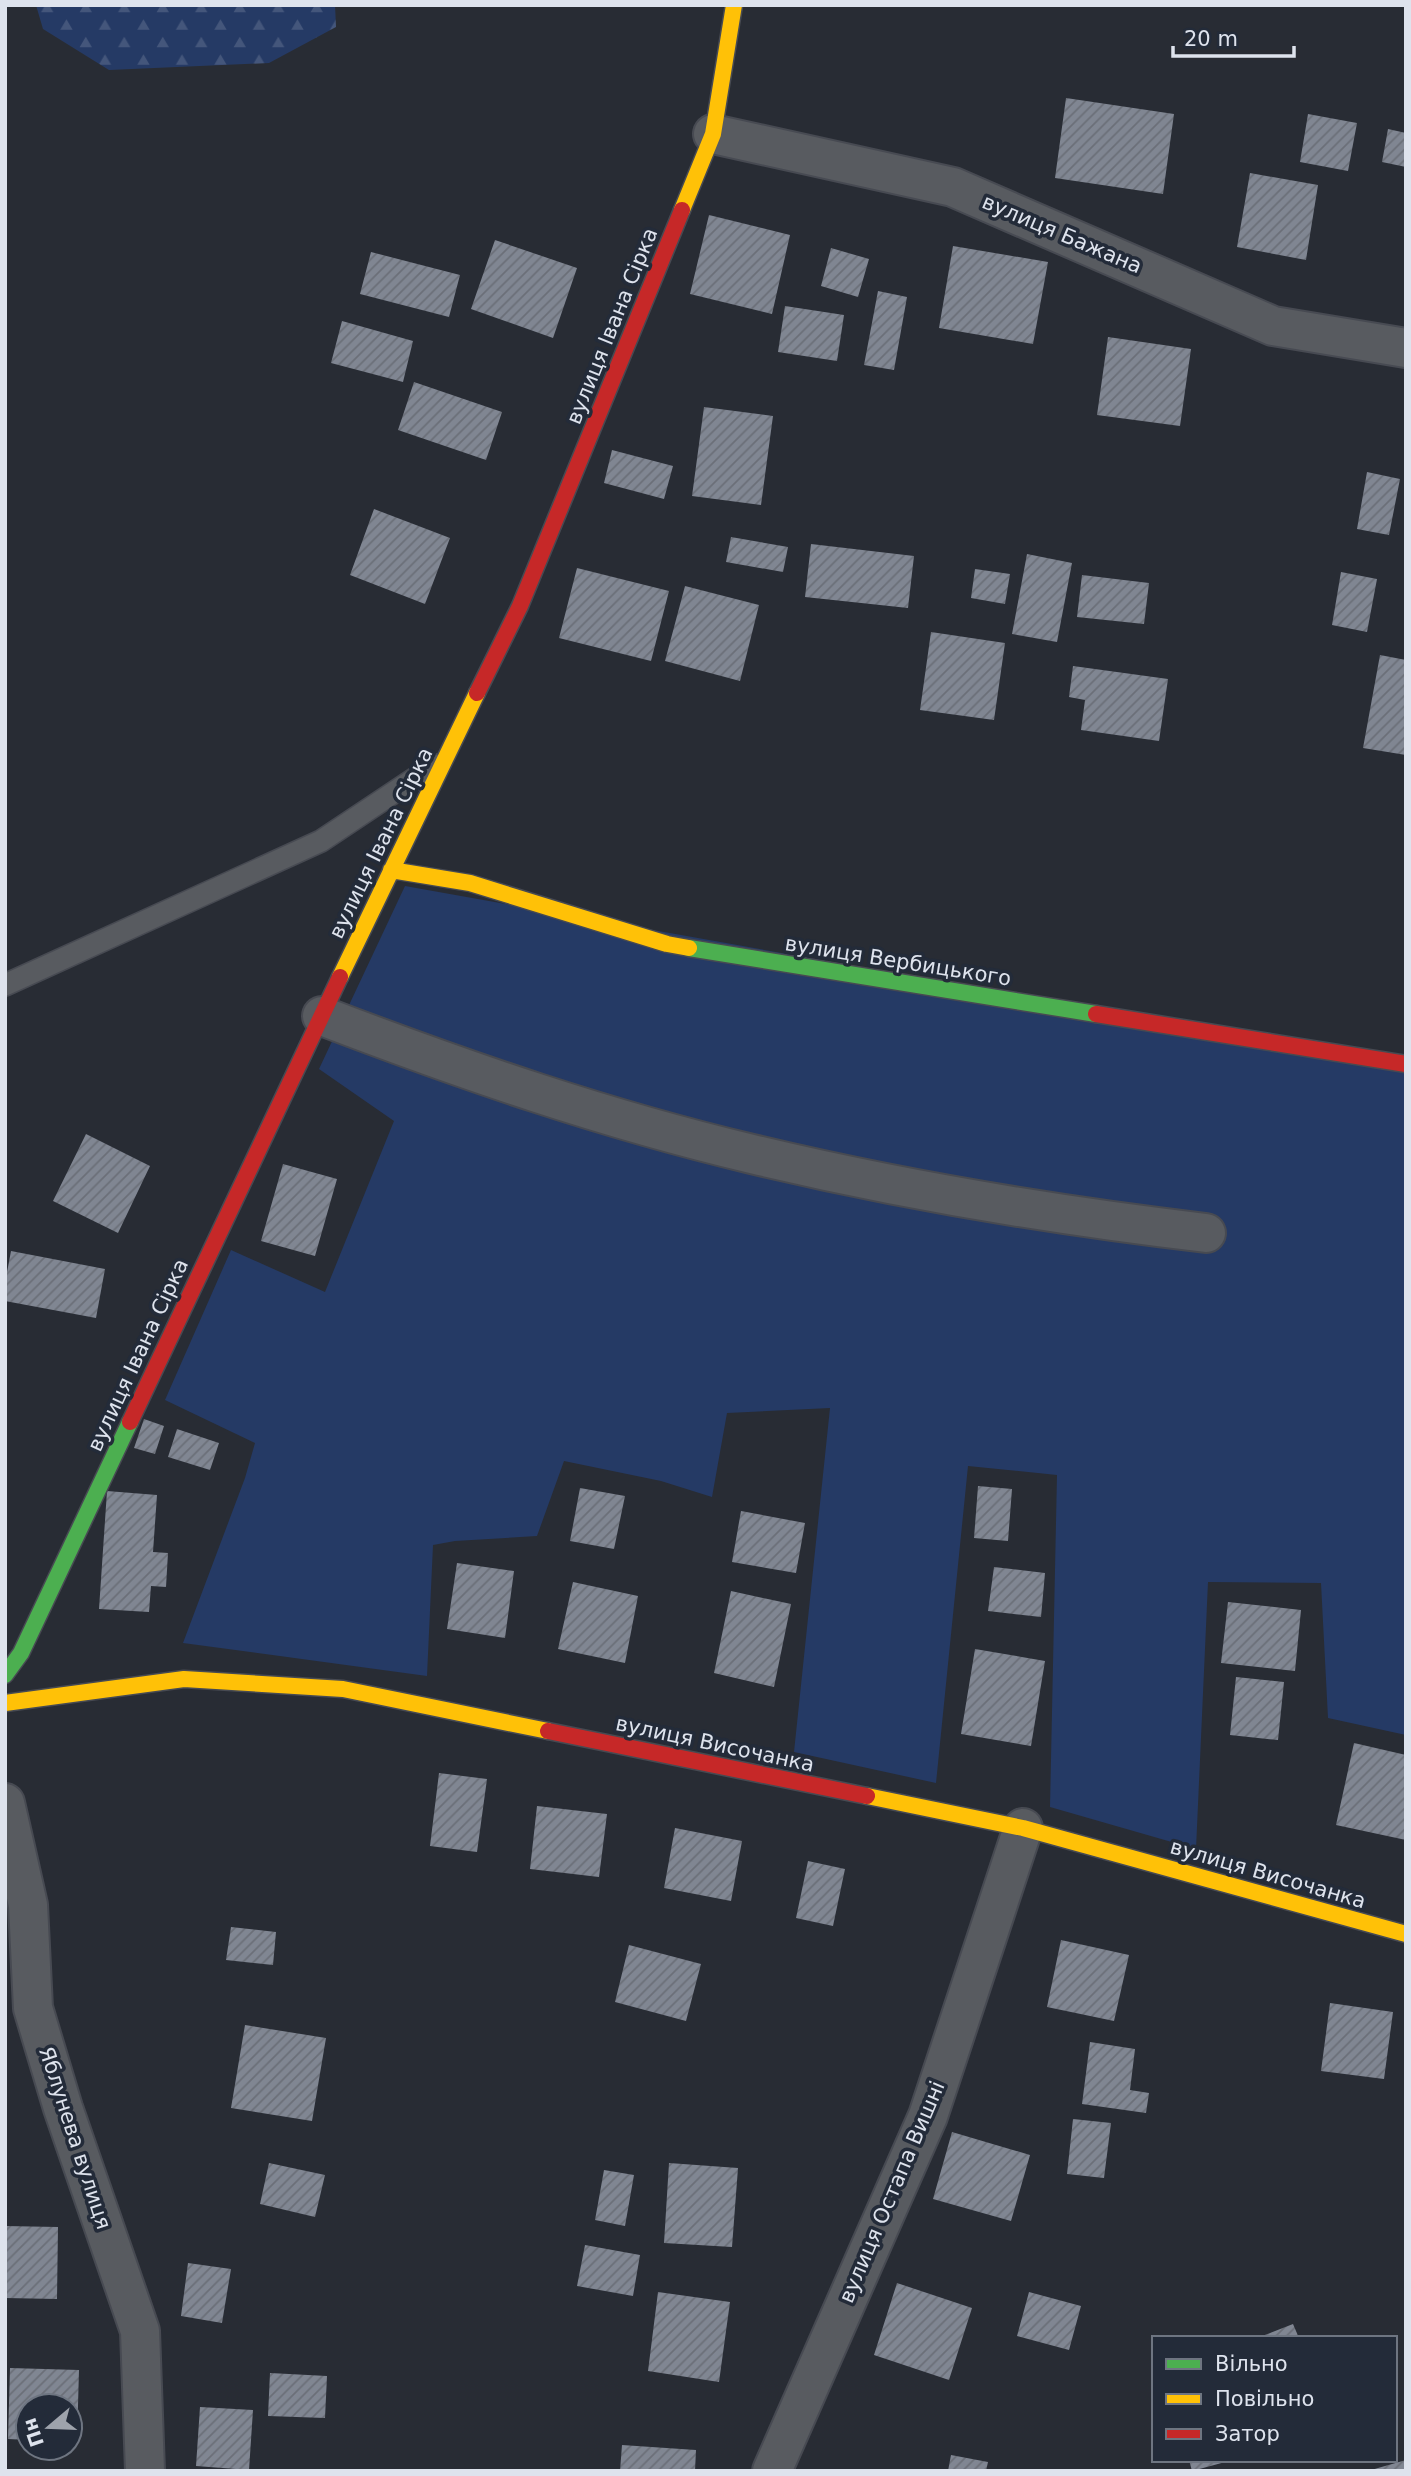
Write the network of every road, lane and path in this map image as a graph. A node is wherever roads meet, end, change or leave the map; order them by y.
1 (734, 5) edge
2 (713, 134) junction
3 (1406, 348) edge
4 (444, 759) junction
5 (391, 870) junction
6 (5, 985) edge
7 (322, 1016) junction
8 (1406, 1065) edge
9 (1206, 1233) dead end
10 (5, 1675) edge
11 (5, 1703) edge
12 (5, 1803) edge
13 (1023, 1828) junction
14 (1406, 1934) edge
15 (145, 2471) edge
16 (772, 2471) edge

1 - 2 street, вулиця Івана Сірка
2 - 3 street, вулиця Бажана
2 - 4 street, вулиця Івана Сірка
4 - 5 street, вулиця Івана Сірка
4 - 6 lane
5 - 7 street, вулиця Івана Сірка
5 - 8 street, вулиця Вербицького
7 - 9 street
7 - 10 street, вулиця Івана Сірка
11 - 13 street, вулиця Височанка
12 - 15 street, Яблунева вулиця
13 - 14 street, вулиця Височанка
13 - 16 street, вулиця Остапа Вишні

